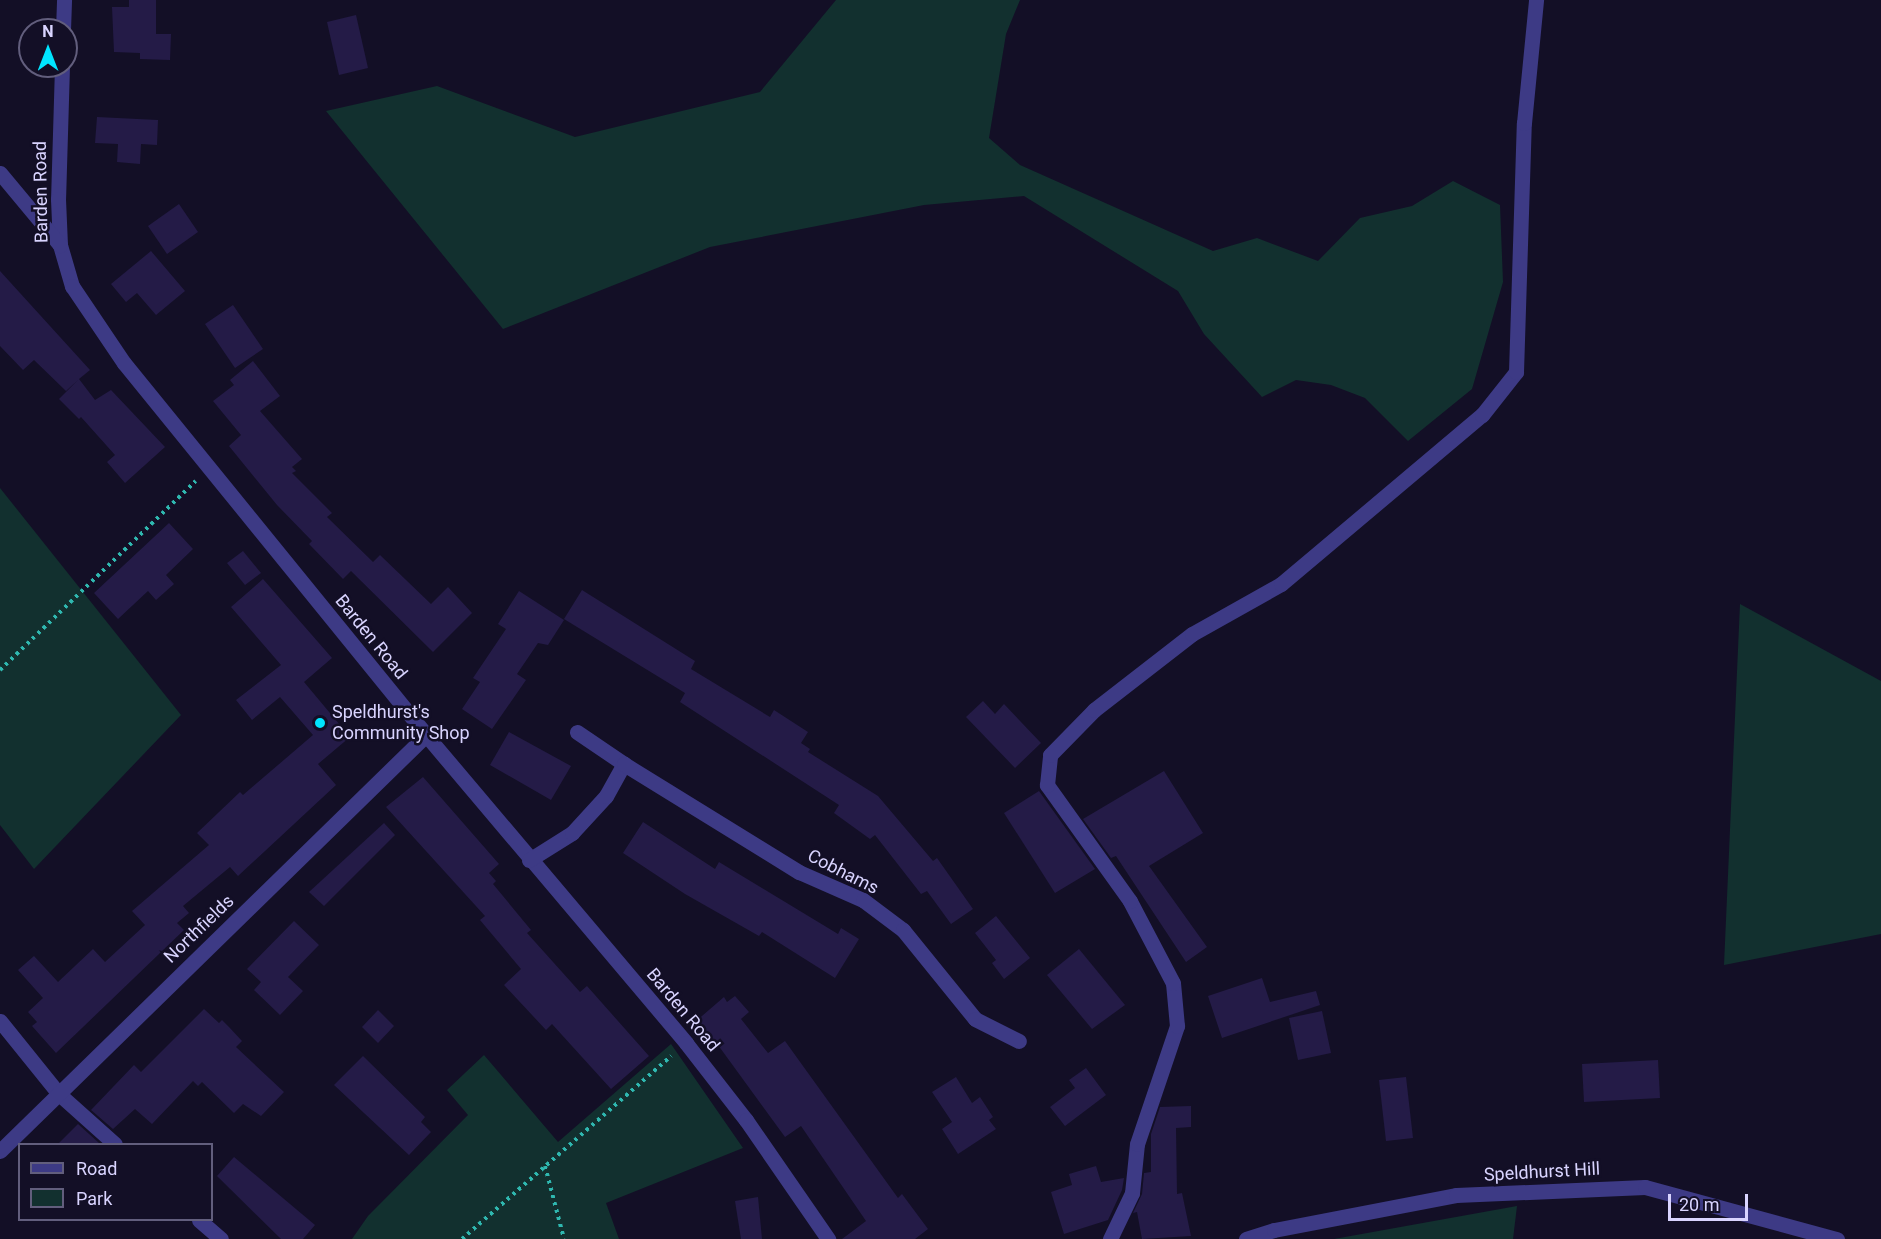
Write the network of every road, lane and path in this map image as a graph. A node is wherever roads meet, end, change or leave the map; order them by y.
1 (64, 0) edge
2 (1536, 0) edge
3 (63, 18) edge
4 (62, 78) edge
5 (0, 173) edge
6 (60, 245) junction
7 (209, 468) junction
8 (0, 670) edge
9 (577, 732) dead end
10 (426, 735) junction
11 (624, 765) junction
12 (529, 860) junction
13 (0, 1022) edge
14 (1019, 1041) dead end
15 (686, 1043) junction
16 (59, 1094) junction
17 (114, 1143) edge
18 (0, 1151) edge
19 (544, 1166) junction
20 (200, 1221) edge
21 (1274, 1234) edge
22 (220, 1239) edge
23 (462, 1239) edge
24 (564, 1239) edge
25 (828, 1239) edge
26 (1110, 1239) edge
27 (1246, 1239) edge
28 (1837, 1239) edge

1 - 3 street
2 - 26 street
4 - 6 street, Barden Road
5 - 6 street
6 - 7 street, Barden Road
7 - 8 path
7 - 10 street, Barden Road
9 - 11 street, Cobhams
10 - 12 street, Barden Road
10 - 16 street, Northfields
11 - 12 street
11 - 14 street, Cobhams
12 - 15 street, Barden Road
13 - 16 street
15 - 19 path
15 - 25 street, Barden Road
16 - 17 street
16 - 18 street, Northfields
19 - 23 path
19 - 24 path
20 - 22 street
21 - 27 street, Speldhurst Hill
21 - 28 street, Speldhurst Hill

